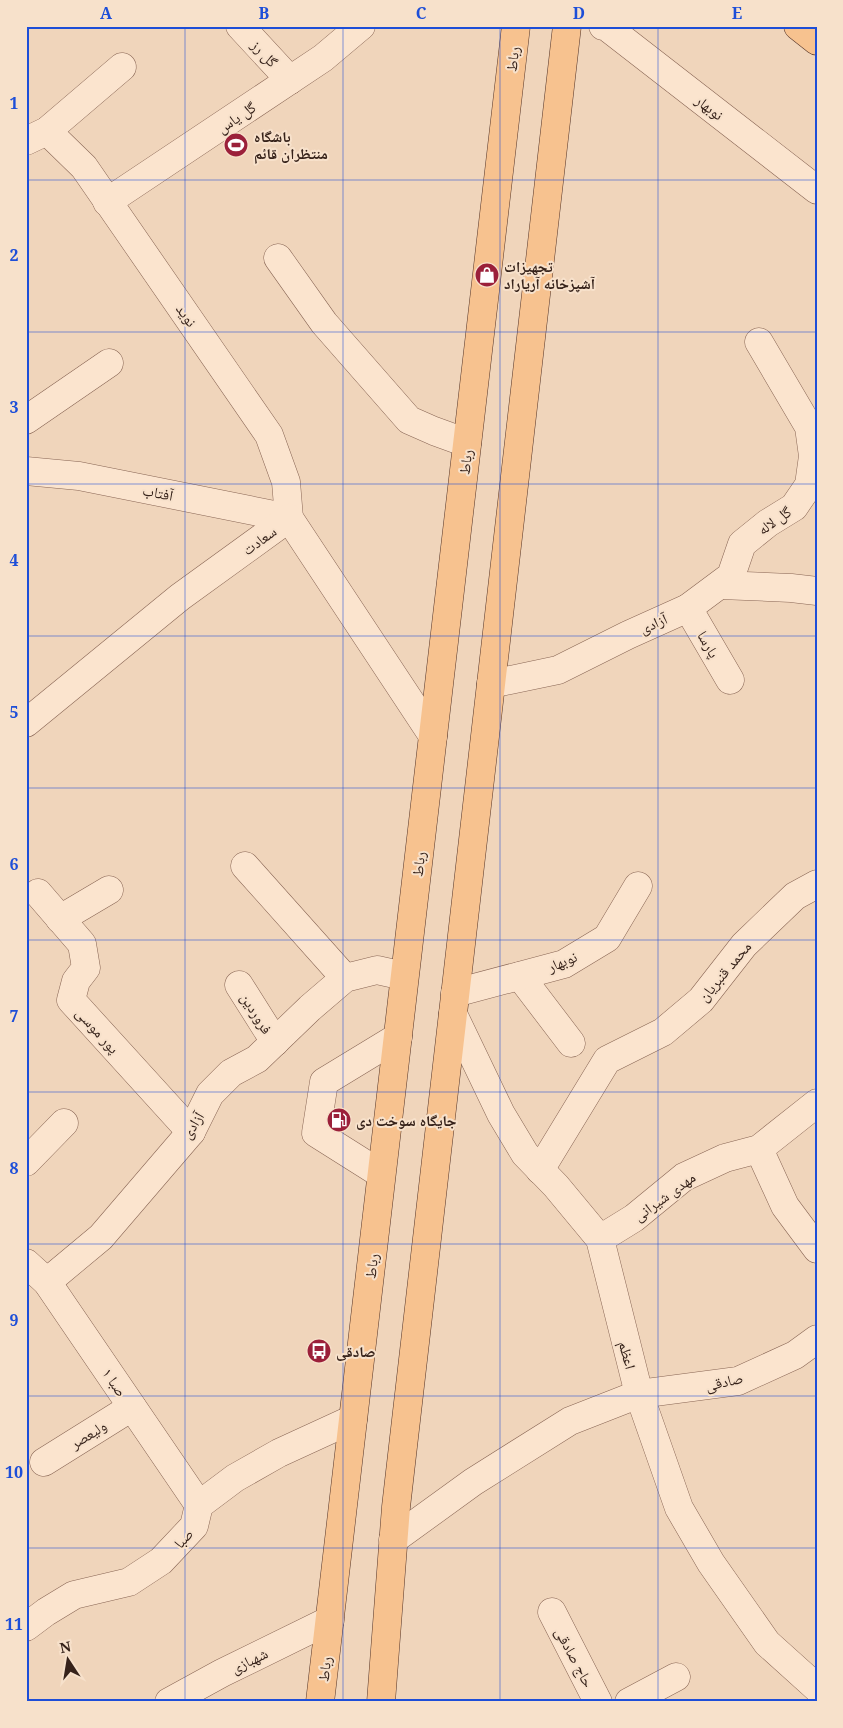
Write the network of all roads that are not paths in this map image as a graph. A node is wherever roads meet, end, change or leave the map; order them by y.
1 (240, 26) edge
2 (361, 26) edge
3 (516, 26) edge
4 (568, 26) edge
5 (603, 26) edge
6 (798, 26) edge
7 (817, 41) edge
8 (122, 67) dead end
9 (290, 80) junction
10 (37, 136) edge
11 (817, 190) edge
12 (107, 202) junction
13 (278, 258) dead end
14 (758, 342) dead end
15 (109, 363) dead end
16 (26, 420) edge
17 (467, 443) junction
18 (26, 471) edge
19 (289, 518) junction
20 (720, 585) junction
21 (817, 591) edge
22 (688, 608) junction
23 (730, 680) dead end
24 (491, 684) junction
25 (26, 723) edge
26 (432, 736) junction
27 (245, 866) dead end
28 (817, 884) edge
29 (638, 886) dead end
30 (109, 890) dead end
31 (38, 894) dead end
32 (60, 919) junction
33 (404, 976) junction
34 (520, 976) junction
35 (345, 978) junction
36 (239, 985) dead end
37 (454, 1003) junction
38 (398, 1037) junction
39 (275, 1042) junction
40 (571, 1043) dead end
41 (817, 1103) edge
42 (64, 1123) dead end
43 (190, 1132) junction
44 (758, 1149) junction
45 (26, 1162) edge
46 (540, 1170) junction
47 (381, 1174) junction
48 (600, 1239) junction
49 (817, 1249) edge
50 (26, 1263) edge
51 (47, 1282) junction
52 (817, 1339) edge
53 (639, 1394) junction
54 (132, 1407) junction
55 (353, 1419) junction
56 (44, 1462) dead end
57 (199, 1505) junction
58 (393, 1540) junction
59 (552, 1612) dead end
60 (330, 1620) junction
61 (26, 1627) edge
62 (676, 1677) dead end
63 (817, 1688) edge
64 (169, 1702) edge
65 (320, 1702) edge
66 (381, 1702) edge
67 (598, 1702) edge
68 (629, 1702) edge

1 - 9 street, گل رز
2 - 9 street, گل یاس
3 - 17 main road, رباط
4 - 24 main road
5 - 11 street, نوبهار
6 - 7 main road
8 - 10 street
9 - 12 street, گل یاس
10 - 12 street, نوید
12 - 19 street, نوید
13 - 17 street
14 - 20 street, گل لاله
15 - 16 street
17 - 26 main road, رباط
18 - 19 street, آفتاب
19 - 25 street, سعادت
19 - 26 street, سعادت
20 - 21 street
20 - 22 street, آزادی
22 - 23 street, پارسا
22 - 24 street, آزادی
24 - 37 main road
26 - 33 main road, رباط
27 - 35 street
28 - 46 street, محمد قنبریان
29 - 34 street, نوبهار
30 - 32 street
31 - 32 street, پور موسی
32 - 43 street, پور موسی
33 - 35 street, آزادی
33 - 38 main road, رباط
34 - 37 street, نوبهار
34 - 40 street
35 - 39 street, آزادی
36 - 39 street, فروردین
37 - 46 street, اعظم
37 - 58 main road
38 - 47 main road, رباط
38 - 47 street
39 - 43 street, آزادی
41 - 44 street, مهدی شیرانی
42 - 45 street
43 - 51 street, آزادی
44 - 48 street, مهدی شیرانی
44 - 49 street
46 - 48 street, اعظم
47 - 55 main road, رباط
48 - 53 street, اعظم
50 - 51 street, صبا ۱
51 - 54 street, صبا ۱
52 - 53 street, صادقی
53 - 58 street, صادقی
53 - 63 street, اعظم
54 - 56 street, ولیعصر
54 - 57 street, صبا ۱
55 - 57 street
55 - 60 main road, رباط
57 - 61 street, صبا
58 - 66 main road
59 - 67 street, حاج صادقی
60 - 64 street, شهبازی
60 - 65 main road, رباط
62 - 68 street

